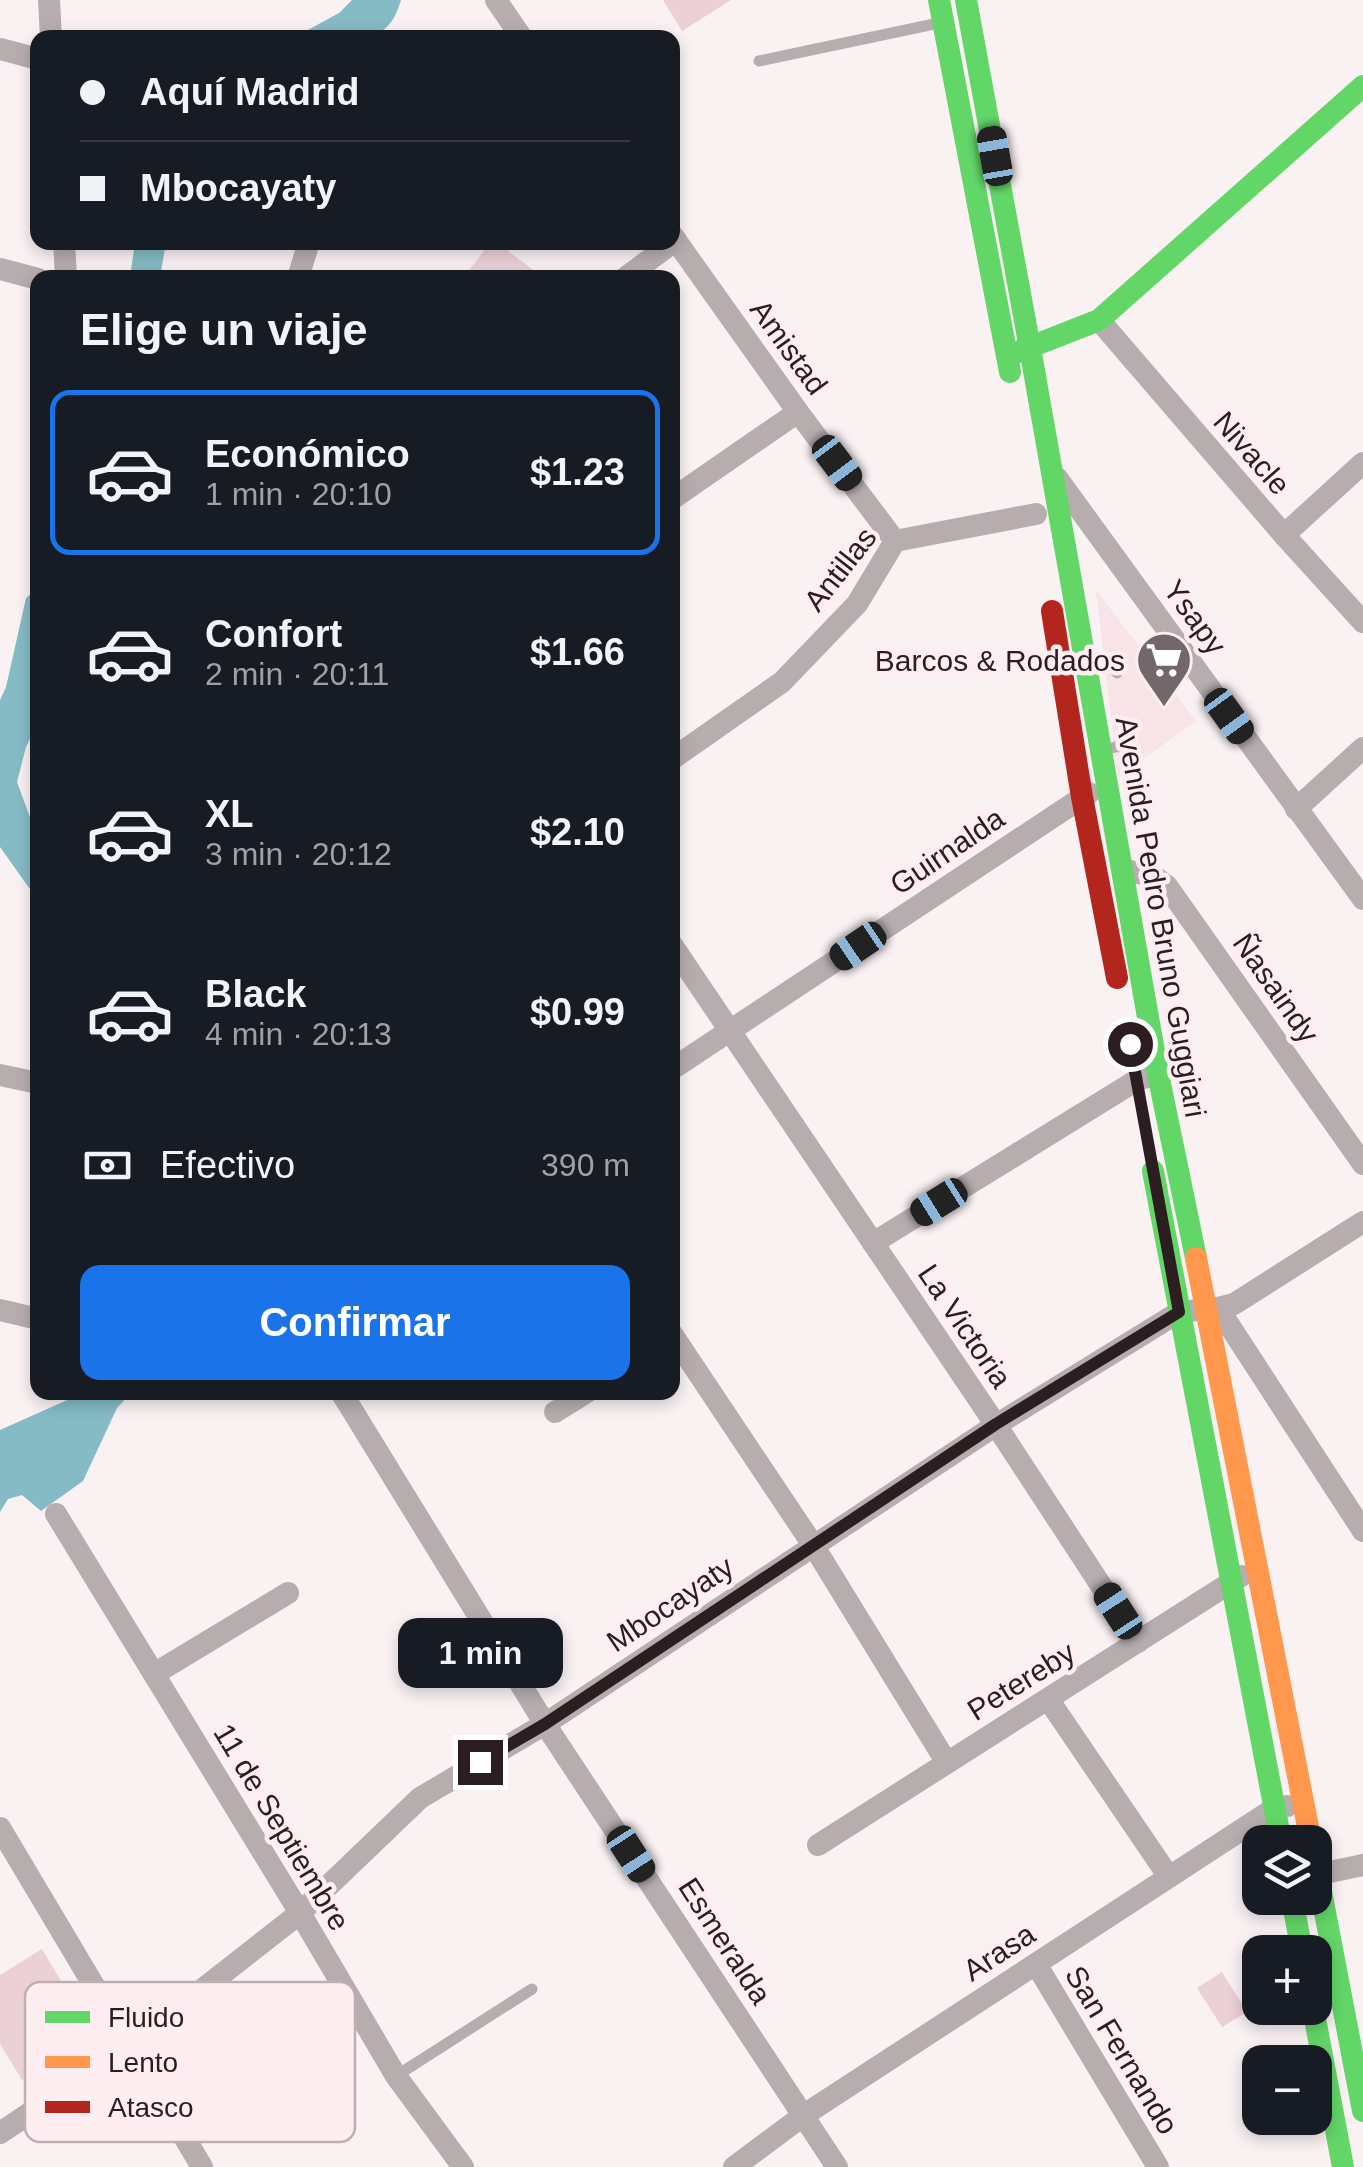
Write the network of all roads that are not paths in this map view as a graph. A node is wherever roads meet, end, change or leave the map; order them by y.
1 (49, 0) edge
2 (496, 0) edge
3 (969, 1) edge
4 (941, 11) edge
5 (51, 30) edge
6 (517, 30) edge
7 (0, 48) edge
8 (30, 57) edge
9 (759, 61) dead end
10 (1363, 86) edge
11 (680, 246) edge
12 (659, 250) edge
13 (0, 270) edge
14 (634, 270) edge
15 (30, 277) edge
16 (1099, 320) junction
17 (1030, 348) junction
18 (1007, 356) junction
19 (1013, 391) dead end
20 (798, 412) junction
21 (1363, 463) edge
22 (1050, 467) junction
23 (680, 493) edge
24 (1036, 515) dead end
25 (1284, 536) junction
26 (895, 540) junction
27 (1048, 590) dead end
28 (1363, 622) edge
29 (1085, 662) junction
30 (1117, 673) dead end
31 (1124, 740) dead end
32 (1363, 748) edge
33 (1101, 750) junction
34 (680, 753) edge
35 (1106, 785) junction
36 (1082, 798) junction
37 (1296, 809) junction
38 (1122, 869) junction
39 (1363, 899) edge
40 (680, 957) edge
41 (1122, 1004) dead end
42 (730, 1031) junction
43 (680, 1065) edge
44 (0, 1075) edge
45 (1142, 1078) junction
46 (30, 1082) edge
47 (1151, 1157) dead end
48 (1363, 1164) edge
49 (1363, 1222) edge
50 (874, 1243) junction
51 (1212, 1309) junction
52 (0, 1310) edge
53 (1179, 1312) junction
54 (30, 1316) edge
55 (680, 1347) edge
56 (346, 1400) edge
57 (574, 1400) edge
58 (555, 1412) dead end
59 (996, 1424) junction
60 (56, 1514) dead end
61 (1363, 1532) edge
62 (813, 1545) junction
63 (1256, 1567) junction
64 (1230, 1583) junction
65 (288, 1593) dead end
66 (1138, 1642) junction
67 (154, 1674) junction
68 (1048, 1699) junction
69 (545, 1724) junction
70 (947, 1763) junction
71 (1303, 1803) junction
72 (1275, 1808) junction
73 (1278, 1825) edge
74 (1308, 1825) edge
75 (0, 1828) edge
76 (818, 1845) dead end
77 (1363, 1866) edge
78 (1332, 1869) edge
79 (1169, 1877) junction
80 (300, 1913) junction
81 (1325, 1915) edge
82 (1036, 1964) junction
83 (92, 1982) edge
84 (212, 1982) edge
85 (341, 1982) edge
86 (532, 1989) dead end
87 (355, 2006) edge
88 (1316, 2025) edge
89 (396, 2076) junction
90 (1363, 2111) edge
91 (25, 2115) edge
92 (804, 2115) junction
93 (0, 2132) edge
94 (187, 2142) edge
95 (202, 2167) edge
96 (463, 2167) edge
97 (734, 2167) edge
98 (836, 2167) edge
99 (1158, 2167) edge
100 (1343, 2167) edge

1 - 5 street
2 - 6 street
3 - 17 main road, Avenida Pedro Bruno Guggiari
4 - 9 lane
4 - 18 main road
7 - 8 street
10 - 16 main road
11 - 20 street, Amistad
12 - 14 street
13 - 15 street
16 - 17 main road
16 - 25 street, Nivacle
17 - 18 main road
17 - 22 main road, Avenida Pedro Bruno Guggiari
18 - 19 main road
20 - 23 street
20 - 26 street, Amistad
21 - 25 street
22 - 29 main road, Avenida Pedro Bruno Guggiari
22 - 37 street, Ysapy
24 - 26 street, Antillas
25 - 28 street, Nivacle
26 - 34 street, Antillas
27 - 36 main road, Avenida Pedro Bruno Guggiari
29 - 30 lane
29 - 33 main road, Avenida Pedro Bruno Guggiari
31 - 33 lane
32 - 37 street
33 - 35 main road, Avenida Pedro Bruno Guggiari
35 - 36 street, Guirnalda
35 - 38 main road, Avenida Pedro Bruno Guggiari
36 - 41 main road, Avenida Pedro Bruno Guggiari
36 - 42 street, Guirnalda
37 - 39 street, Ysapy
38 - 45 main road, Avenida Pedro Bruno Guggiari
38 - 48 street, Ñasaindy
40 - 42 street, La Victoria
42 - 43 street, Guirnalda
42 - 50 street, La Victoria
44 - 46 street
45 - 50 street
45 - 51 main road, Avenida Pedro Bruno Guggiari
47 - 53 main road
49 - 51 street, Mbocayaty
50 - 59 street, La Victoria
51 - 53 street, Mbocayaty
51 - 61 street
51 - 63 main road, Avenida Pedro Bruno Guggiari
52 - 54 street
53 - 59 street, Mbocayaty
53 - 64 main road
55 - 62 street
56 - 69 street, Esmeralda
57 - 58 street
59 - 62 street, Mbocayaty
59 - 66 street, La Victoria
60 - 67 street, 11 de Septiembre
62 - 69 street, Mbocayaty
62 - 70 street
63 - 64 street, Petereby
63 - 71 main road, Avenida Pedro Bruno Guggiari
64 - 66 street, Petereby
64 - 72 main road
65 - 67 street
66 - 68 street, Petereby
67 - 80 street, 11 de Septiembre
68 - 70 street, Petereby
68 - 79 street
69 - 80 street, Mbocayaty
69 - 92 street, Esmeralda
70 - 76 street, Petereby
71 - 72 street, Arasa
71 - 74 main road, Avenida Pedro Bruno Guggiari
72 - 73 main road
72 - 79 street, Arasa
75 - 83 street
77 - 78 street
79 - 82 street, Arasa
80 - 84 street, Mbocayaty
80 - 85 street, 11 de Septiembre
81 - 90 main road
82 - 92 street, Arasa
82 - 99 street, San Fernando
86 - 89 lane
87 - 89 street, 11 de Septiembre
88 - 100 main road
89 - 96 street, 11 de Septiembre
91 - 93 street, Mbocayaty
92 - 97 street, Arasa
92 - 98 street, Esmeralda
94 - 95 street

